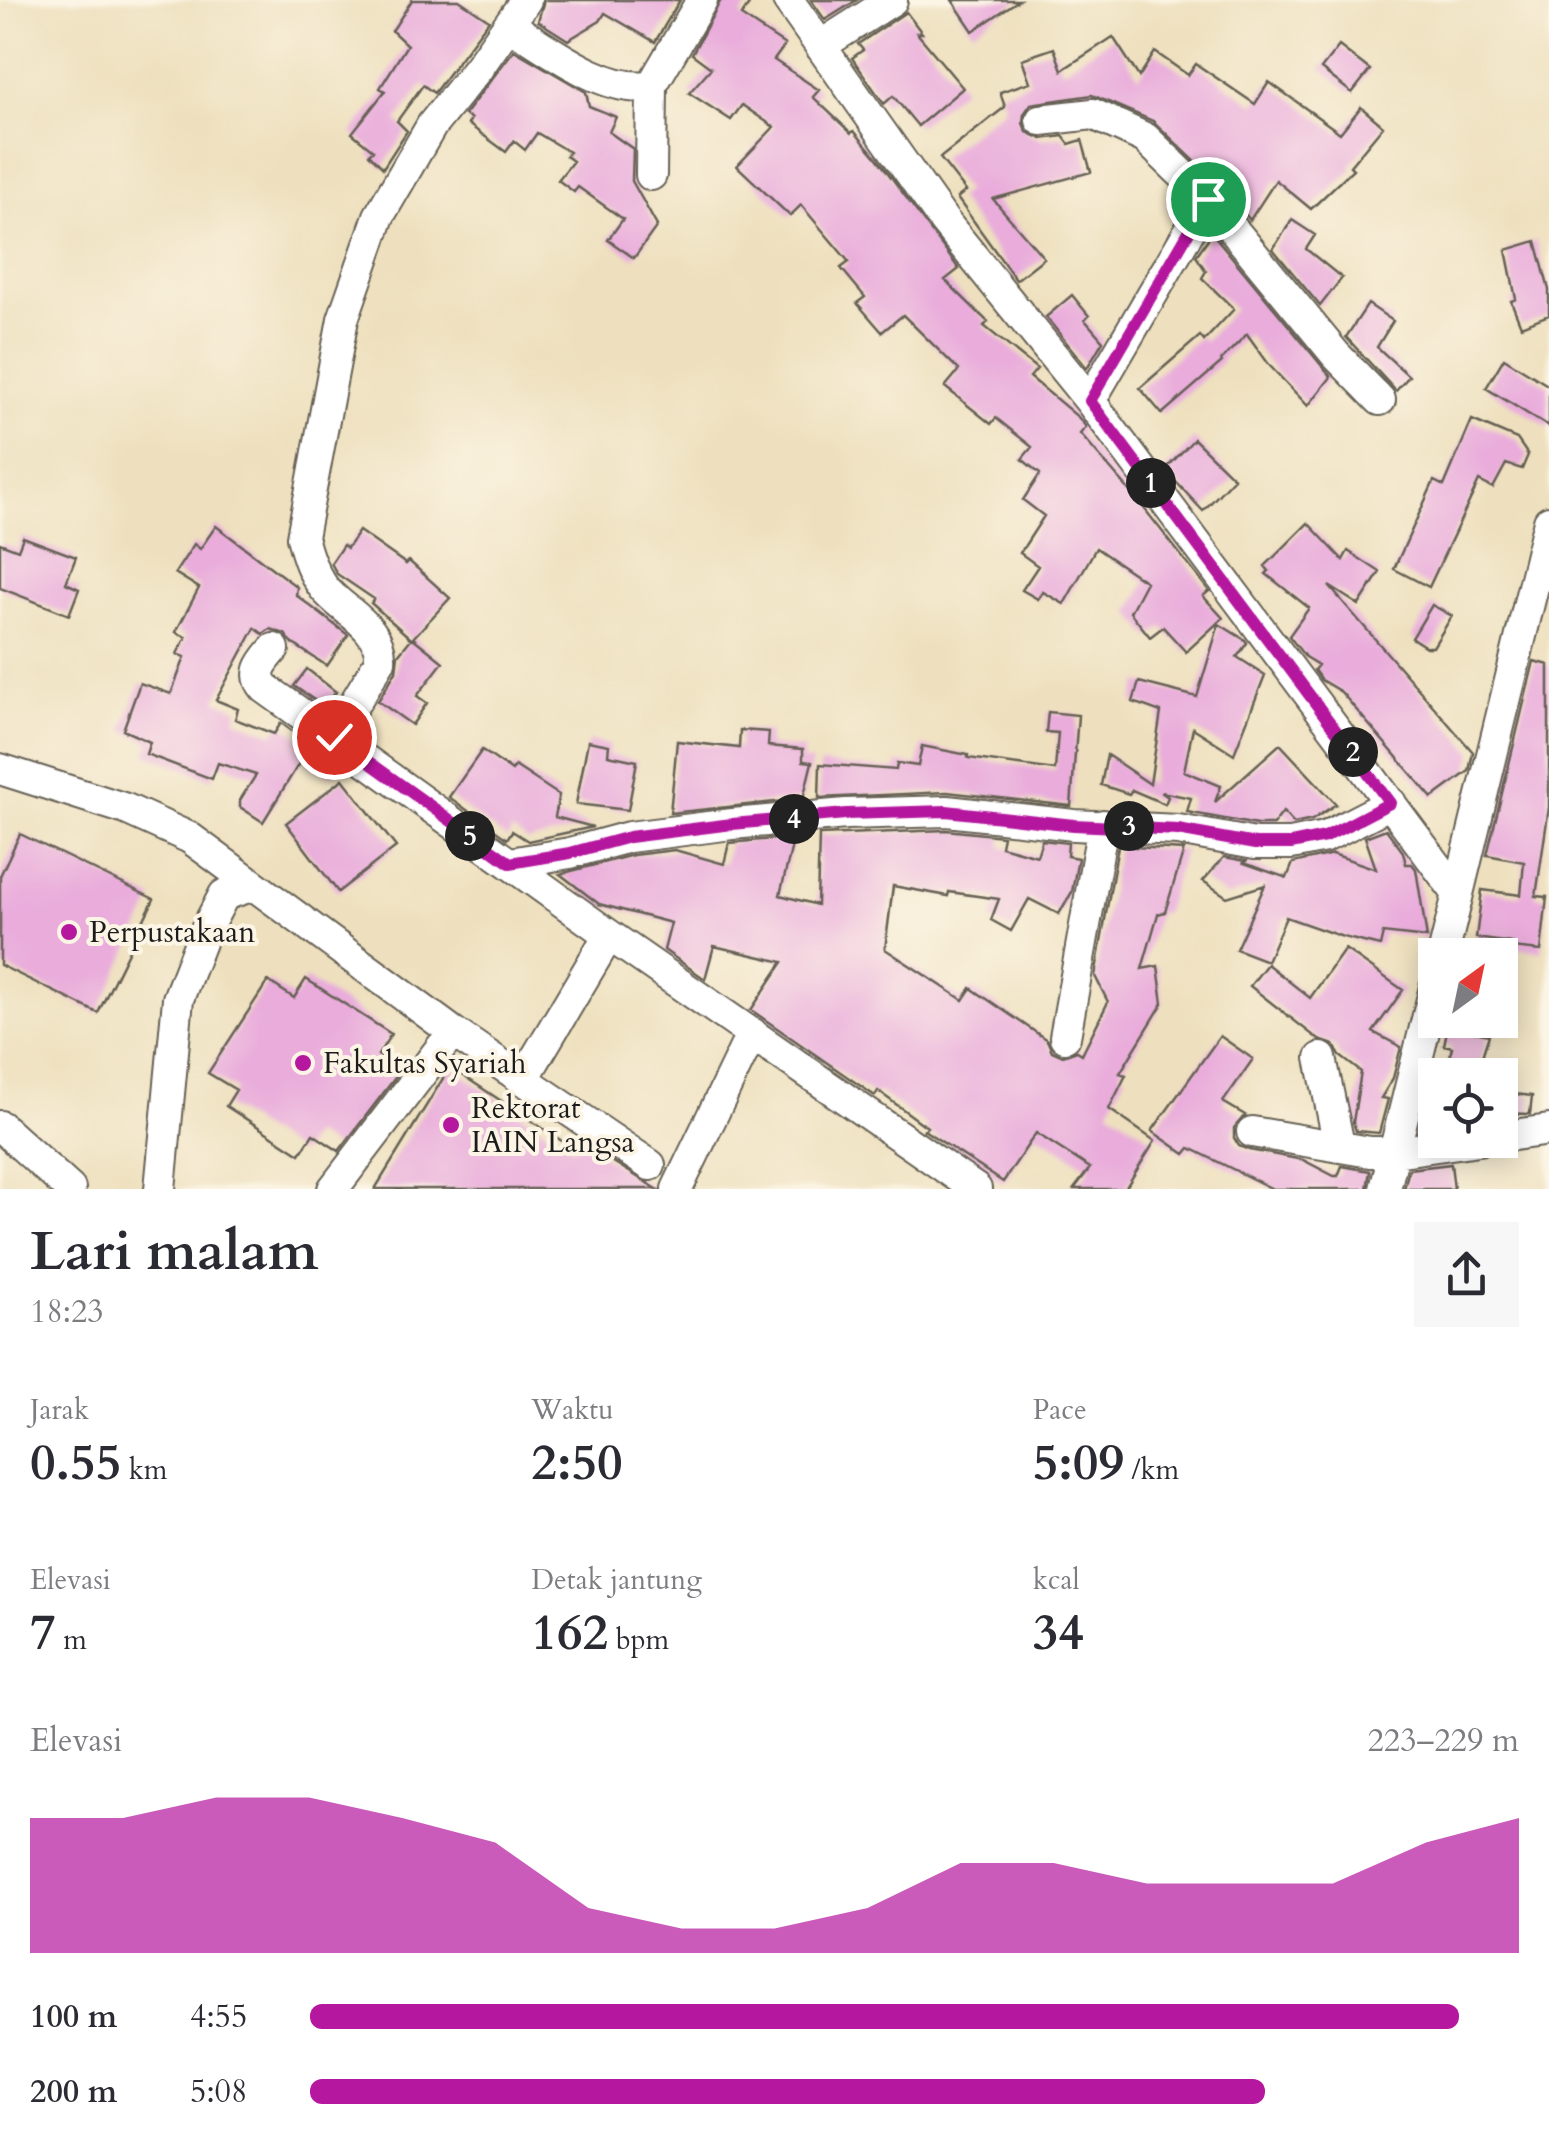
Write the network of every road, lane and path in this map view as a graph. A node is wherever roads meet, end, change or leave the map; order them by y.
1 (702, 0) edge
2 (788, 0) edge
3 (892, 0) edge
4 (518, 12) edge
5 (820, 46) junction
6 (652, 85) junction
7 (1041, 120) dead end
8 (651, 175) dead end
9 (1208, 199) junction
10 (1380, 400) dead end
11 (1090, 401) junction
12 (1547, 537) edge
13 (274, 648) dead end
14 (334, 737) junction
15 (0, 769) edge
16 (1390, 803) junction
17 (1103, 826) junction
18 (510, 863) junction
19 (251, 886) junction
20 (1458, 894) junction
21 (609, 935) junction
22 (1447, 938) edge
23 (452, 1032) junction
24 (752, 1033) junction
25 (1065, 1036) dead end
26 (1423, 1038) edge
27 (1321, 1058) dead end
28 (522, 1080) junction
29 (0, 1126) edge
30 (1549, 1130) edge
31 (1252, 1132) dead end
32 (1518, 1134) edge
33 (1339, 1145) junction
34 (1418, 1149) edge
35 (1395, 1152) junction
36 (650, 1165) dead end
37 (70, 1189) edge
38 (160, 1189) edge
39 (333, 1189) edge
40 (676, 1189) edge
41 (976, 1189) edge
42 (1386, 1189) edge

1 - 6 street
2 - 5 street
3 - 5 street
4 - 6 street
4 - 14 street
5 - 11 street
6 - 8 street
7 - 9 street
9 - 10 street
9 - 11 street
11 - 16 street
12 - 20 street
13 - 14 street
14 - 18 street
15 - 19 street
16 - 17 street
16 - 20 street
17 - 18 street
17 - 25 street
18 - 21 street
19 - 23 street
19 - 38 street
20 - 22 street
21 - 24 street
21 - 28 street
23 - 28 street
23 - 39 street
24 - 40 street
24 - 41 street
26 - 35 street
27 - 33 street
28 - 36 street
29 - 37 street
30 - 32 street
31 - 33 street
33 - 35 street
34 - 35 street
35 - 42 street

